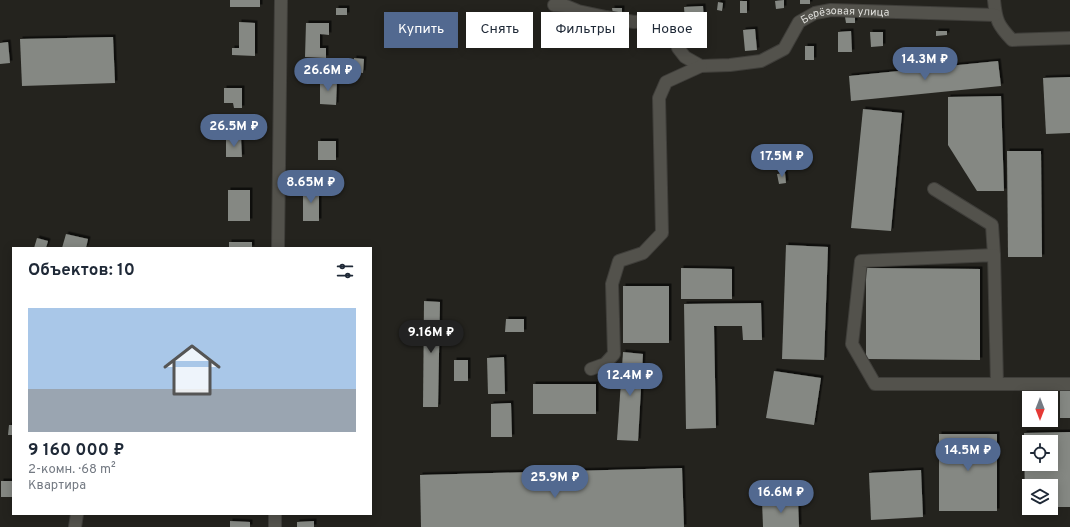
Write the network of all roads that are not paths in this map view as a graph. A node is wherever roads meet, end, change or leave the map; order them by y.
1 (281, 0) edge
2 (994, 0) edge
3 (554, 5) dead end
4 (995, 15) junction
5 (1070, 38) edge
6 (700, 66) junction
7 (934, 189) dead end
8 (278, 247) edge
9 (994, 255) junction
10 (591, 369) dead end
11 (997, 384) junction
12 (1070, 384) edge
13 (77, 515) edge
14 (275, 515) edge
15 (75, 527) edge
16 (275, 527) edge

1 - 8 street
2 - 4 street
3 - 6 street
4 - 5 street
4 - 6 street, Берёзовая улица
6 - 10 street
7 - 9 street
9 - 11 street
9 - 11 street
11 - 12 street
13 - 15 street
14 - 16 street

